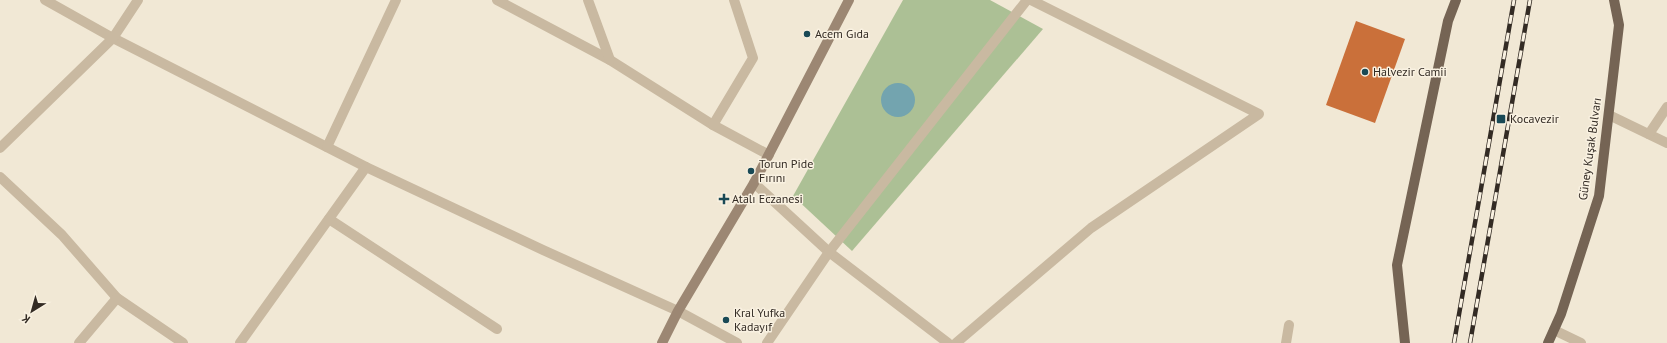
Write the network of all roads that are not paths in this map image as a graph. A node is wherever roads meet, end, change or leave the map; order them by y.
1 (45, 0) edge
2 (138, 0) edge
3 (396, 0) edge
4 (497, 0) edge
5 (588, 0) edge
6 (734, 0) edge
7 (849, 0) edge
8 (1027, 0) edge
9 (1031, 0) edge
10 (1456, 0) edge
11 (1614, 0) edge
12 (114, 38) junction
13 (610, 60) junction
14 (1667, 107) edge
15 (1609, 115) junction
16 (713, 125) junction
17 (1649, 134) junction
18 (1667, 143) edge
19 (327, 147) junction
20 (0, 148) edge
21 (769, 155) junction
22 (366, 167) junction
23 (0, 177) edge
24 (754, 183) junction
25 (329, 219) junction
26 (829, 252) junction
27 (117, 298) junction
28 (678, 311) junction
29 (1289, 325) dead end
30 (497, 329) dead end
31 (1554, 330) junction
32 (79, 343) edge
33 (183, 343) edge
34 (240, 343) edge
35 (662, 343) edge
36 (737, 343) edge
37 (767, 343) edge
38 (948, 343) edge
39 (956, 343) edge
40 (1286, 343) edge
41 (1405, 343) edge
42 (1548, 343) edge
43 (1581, 343) edge

1 - 12 street
2 - 12 street
3 - 19 street
4 - 13 street
5 - 13 street
6 - 16 street
7 - 21 street
8 - 26 street
9 - 39 street
10 - 41 main road
11 - 15 main road, Güney Kuşak Bulvarı
12 - 19 street
12 - 20 street
13 - 16 street
14 - 17 street
15 - 17 street
15 - 31 main road, Güney Kuşak Bulvarı
16 - 21 street
17 - 18 street
19 - 22 street
21 - 24 street
22 - 25 street
22 - 28 street
23 - 27 street
24 - 26 street
24 - 28 street
25 - 30 street
25 - 34 street
26 - 37 street
26 - 38 street
27 - 32 street
27 - 33 street
28 - 35 street
28 - 36 street
29 - 40 street
31 - 42 main road, Güney Kuşak Bulvarı
31 - 43 street

